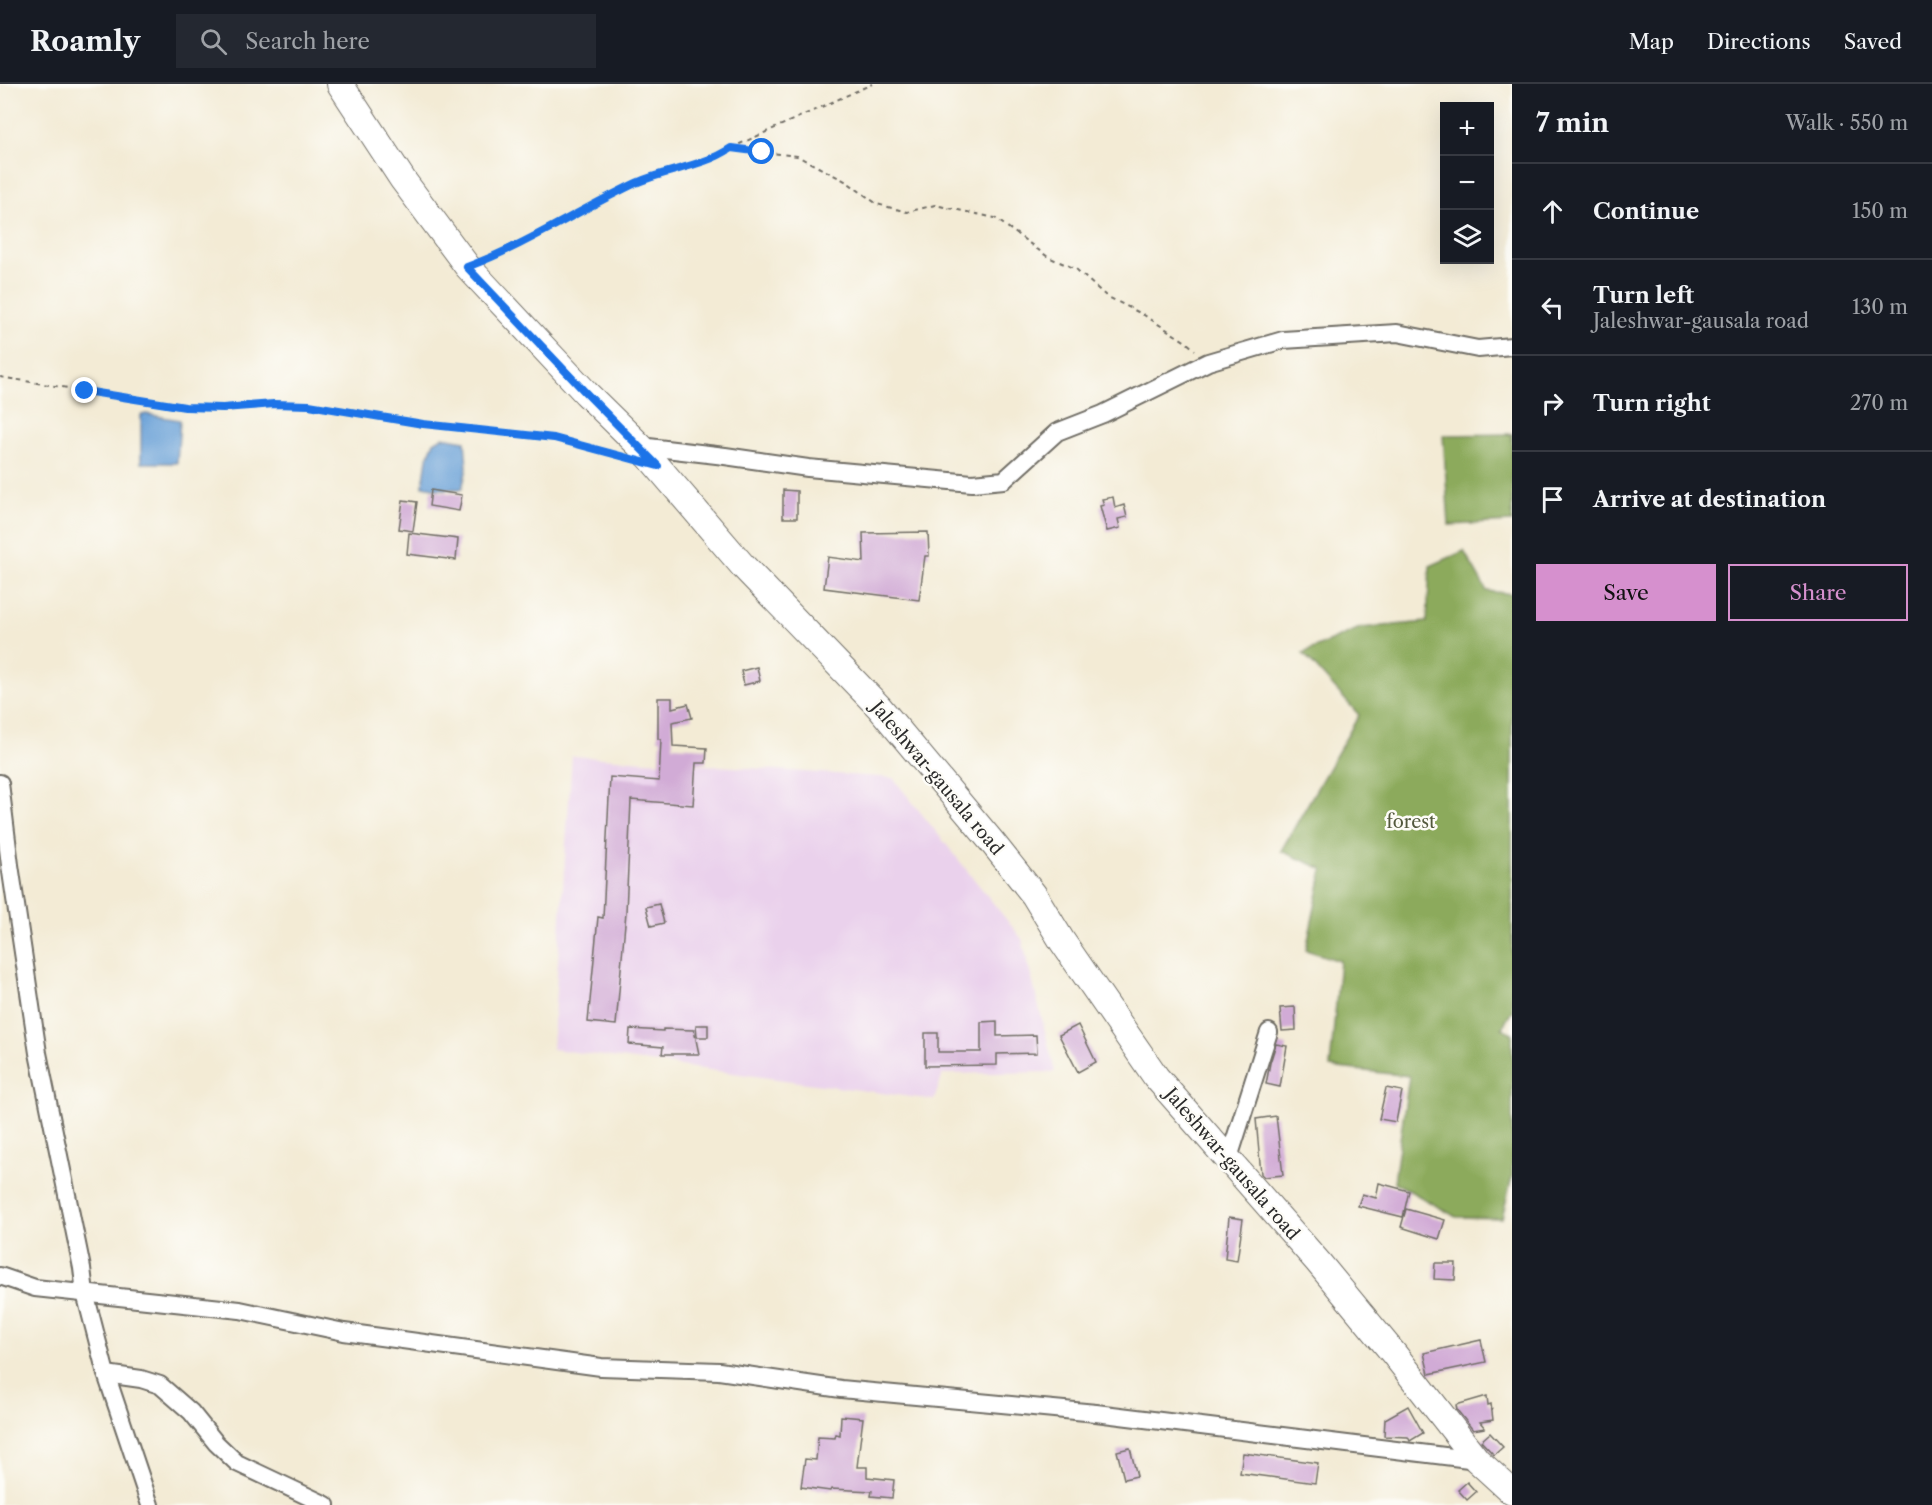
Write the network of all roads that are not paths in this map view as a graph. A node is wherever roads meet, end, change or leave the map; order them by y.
1 (340, 84) edge
2 (1512, 346) edge
3 (630, 451) junction
4 (0, 783) edge
5 (1269, 1032) dead end
6 (1228, 1161) junction
7 (0, 1276) edge
8 (85, 1293) junction
9 (106, 1374) junction
10 (1477, 1460) junction
11 (1512, 1492) edge
12 (150, 1505) edge
13 (326, 1505) edge

1 - 3 main road, Jaleshwar-gausala road
2 - 3 street
3 - 6 main road, Jaleshwar-gausala road
4 - 8 street
5 - 6 street
6 - 10 main road, Jaleshwar-gausala road
7 - 8 street
8 - 9 street
8 - 10 street
9 - 12 street
9 - 13 street
10 - 11 main road, Jaleshwar-gausala road

